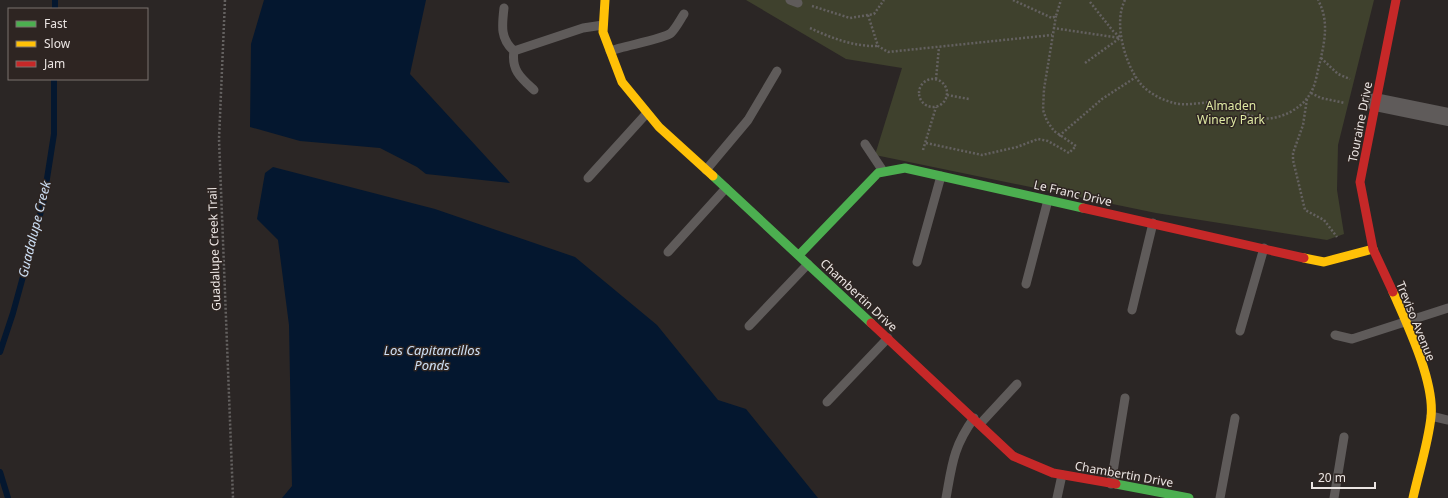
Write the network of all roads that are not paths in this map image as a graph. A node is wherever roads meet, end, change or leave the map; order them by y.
1 (605, 0) edge
2 (1396, 0) edge
3 (504, 8) dead end
4 (684, 14) dead end
5 (603, 25) junction
6 (514, 51) junction
7 (610, 51) junction
8 (777, 72) dead end
9 (534, 90) dead end
10 (1375, 102) junction
11 (647, 113) junction
12 (1448, 117) edge
13 (865, 144) dead end
14 (706, 170) junction
15 (884, 172) junction
16 (941, 176) junction
17 (588, 178) dead end
18 (726, 188) junction
19 (1048, 200) junction
20 (1153, 224) junction
21 (1264, 248) junction
22 (1373, 249) junction
23 (668, 252) dead end
24 (799, 255) junction
25 (916, 262) dead end
26 (808, 264) junction
27 (1026, 284) dead end
28 (1448, 308) edge
29 (1132, 310) dead end
30 (1406, 321) junction
31 (749, 326) dead end
32 (1240, 331) dead end
33 (1335, 335) dead end
34 (888, 338) junction
35 (1017, 384) dead end
36 (1125, 398) dead end
37 (827, 402) dead end
38 (1431, 416) junction
39 (1235, 418) dead end
40 (1448, 420) edge
41 (977, 421) junction
42 (1344, 437) dead end
43 (1062, 475) junction
44 (1111, 484) junction
45 (1168, 496) edge
46 (946, 498) edge
47 (1057, 498) edge
48 (1189, 498) edge
49 (1220, 498) edge
50 (1334, 498) edge
51 (1413, 498) edge

1 - 5 street, Chambertin Drive
2 - 10 street, Touraine Drive
3 - 6 lane
4 - 7 lane
5 - 6 lane
5 - 7 street, Chambertin Drive
6 - 9 lane
7 - 11 street, Chambertin Drive
8 - 14 lane
10 - 12 street
10 - 22 street, Touraine Drive
11 - 14 street, Chambertin Drive
11 - 17 lane
13 - 15 lane
14 - 18 street, Chambertin Drive
15 - 16 street, Le Franc Drive
15 - 24 street, Le Franc Drive
16 - 19 street, Le Franc Drive
16 - 25 lane
18 - 23 lane
18 - 24 street, Chambertin Drive
19 - 20 street, Le Franc Drive
19 - 27 lane
20 - 21 street, Le Franc Drive
20 - 29 lane
21 - 22 street, Le Franc Drive
21 - 32 lane
22 - 30 street, Treviso Avenue
24 - 26 street, Chambertin Drive
26 - 31 lane
26 - 34 street, Chambertin Drive
28 - 30 lane
30 - 33 lane
30 - 38 street, Treviso Avenue
34 - 37 lane
34 - 41 street, Chambertin Drive
35 - 41 lane
36 - 44 lane
38 - 40 lane
38 - 51 street, Treviso Avenue
39 - 49 lane
41 - 43 street, Chambertin Drive
41 - 46 lane
42 - 50 lane
43 - 44 street, Chambertin Drive
43 - 47 lane
44 - 45 street, Chambertin Drive
45 - 48 street, Chambertin Drive

